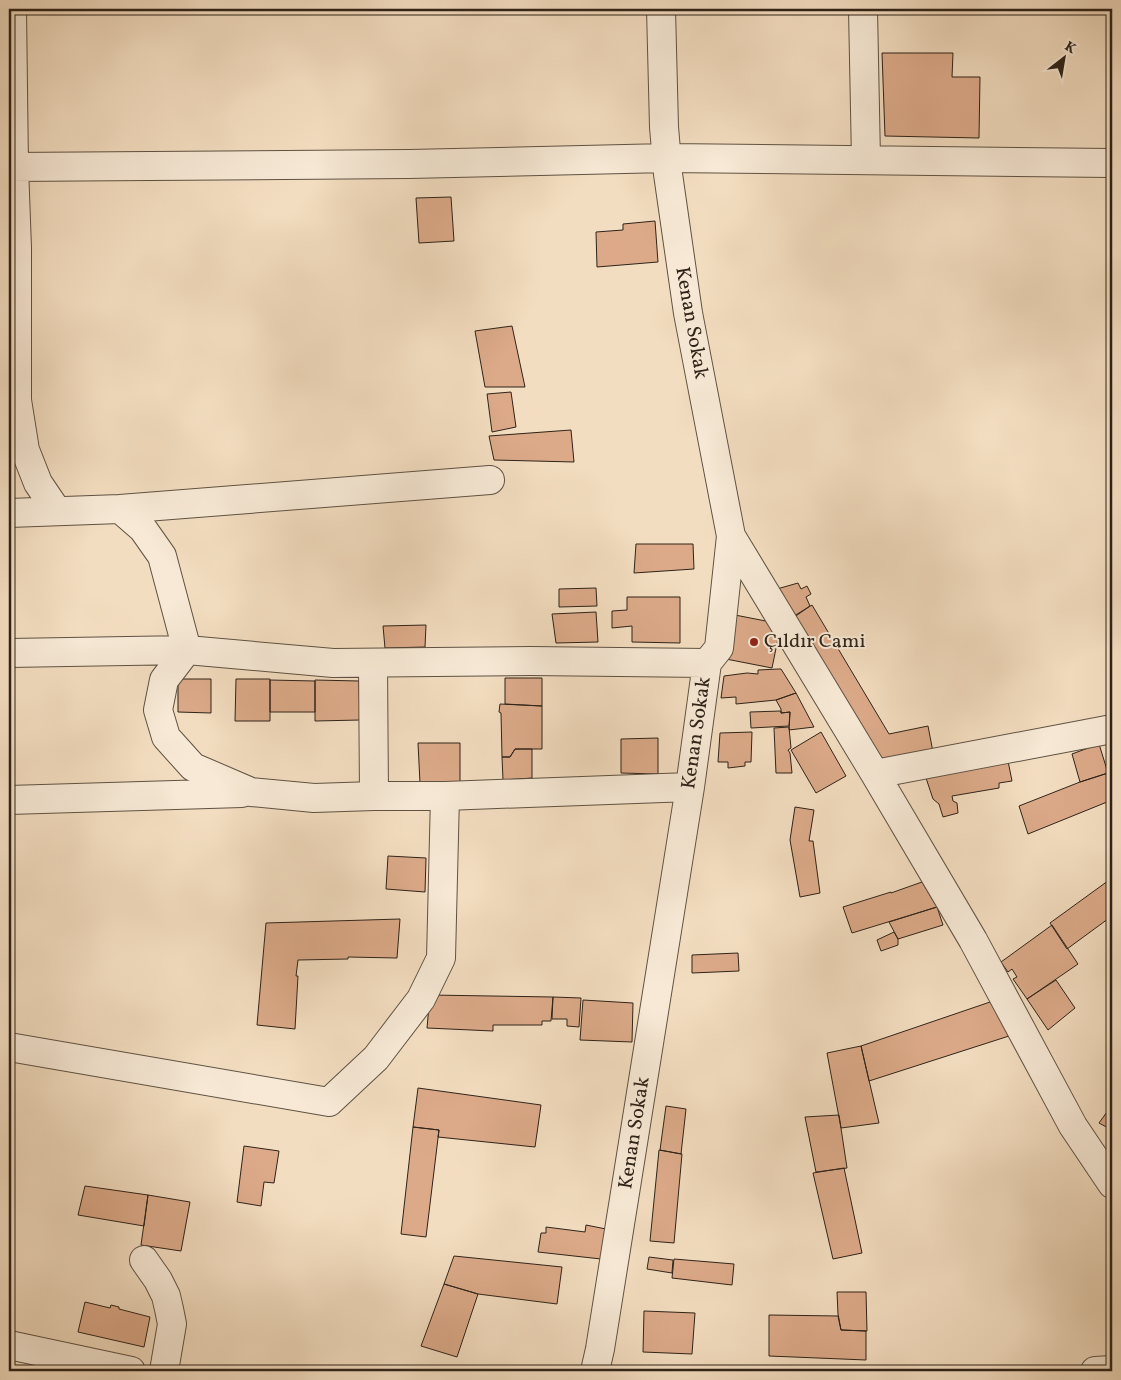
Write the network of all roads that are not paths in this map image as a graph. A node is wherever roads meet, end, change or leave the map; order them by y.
1 (12, 9) edge
2 (661, 9) edge
3 (863, 9) edge
4 (667, 158) junction
5 (866, 160) junction
6 (1112, 163) edge
7 (12, 167) edge
8 (490, 480) dead end
9 (120, 508) junction
10 (57, 511) junction
11 (9, 513) edge
12 (731, 536) junction
13 (188, 650) junction
14 (9, 653) edge
15 (373, 663) junction
16 (707, 663) junction
17 (1112, 729) edge
18 (875, 774) junction
19 (690, 787) junction
20 (251, 792) junction
21 (374, 796) junction
22 (445, 796) junction
23 (9, 800) edge
24 (9, 1047) edge
25 (1112, 1184) edge
26 (144, 1260) dead end
27 (9, 1345) edge
28 (1112, 1370) edge
29 (131, 1371) edge
30 (164, 1371) edge
31 (595, 1371) edge
32 (1095, 1371) edge

1 - 7 street
2 - 4 street, Kenan Sokak
3 - 5 street
4 - 5 street
4 - 7 street
4 - 12 street, Kenan Sokak
5 - 6 street
7 - 10 street
8 - 9 street
9 - 10 street
9 - 13 street
10 - 11 street
12 - 16 street, Kenan Sokak
12 - 18 street
13 - 14 street
13 - 15 street
13 - 20 street
15 - 16 street
15 - 21 street
16 - 19 street, Kenan Sokak
17 - 18 street
18 - 25 street
19 - 22 street
19 - 31 street, Kenan Sokak
20 - 21 street
20 - 23 street
21 - 22 street
22 - 24 street
26 - 30 street
27 - 29 street
28 - 32 street

